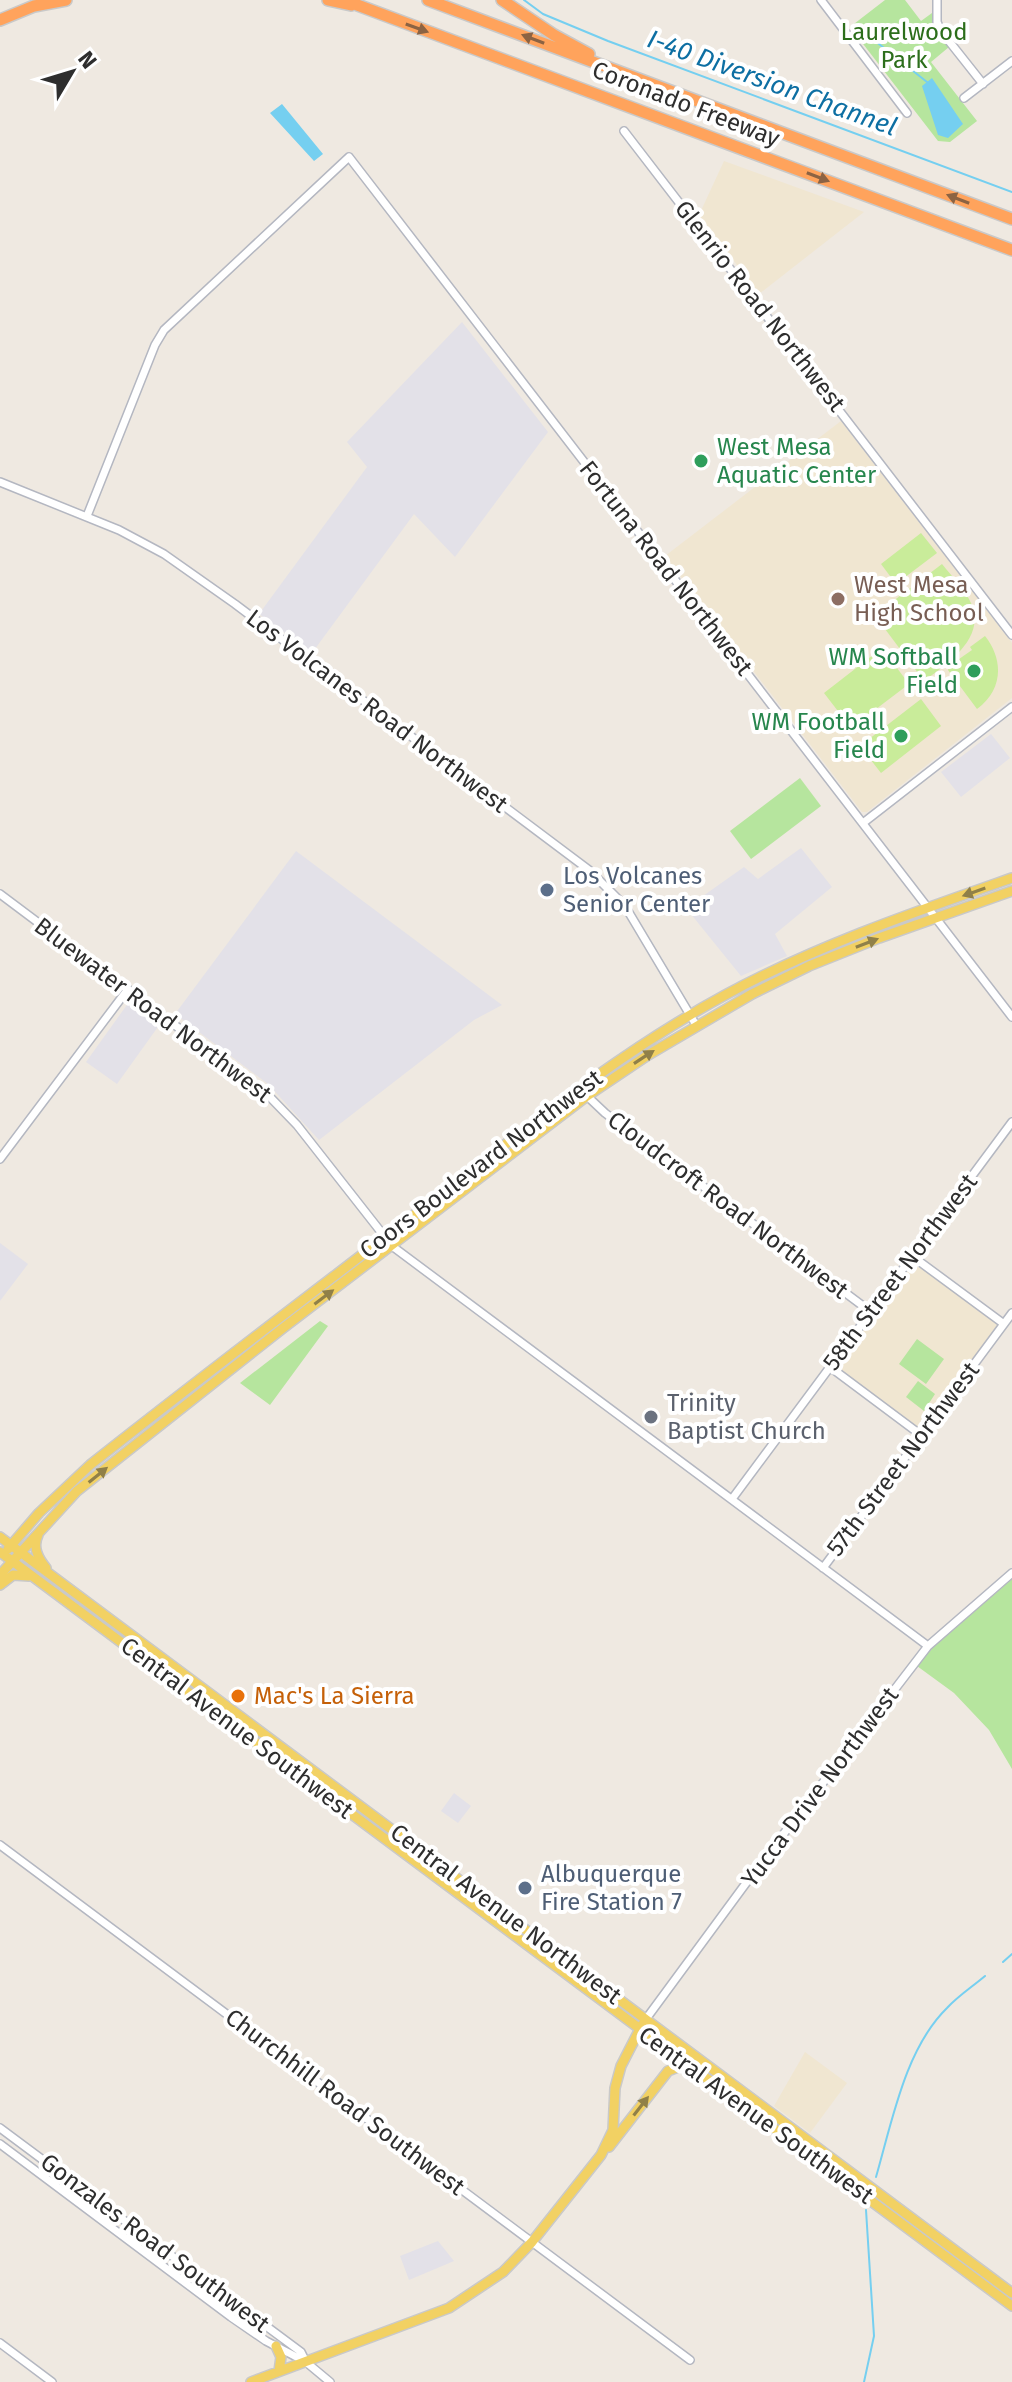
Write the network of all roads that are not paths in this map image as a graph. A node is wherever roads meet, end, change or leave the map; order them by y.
1 (66, 0) edge
2 (328, 0) edge
3 (344, 0) edge
4 (428, 0) edge
5 (502, 0) edge
6 (821, 0) edge
7 (937, 0) edge
8 (363, 7) junction
9 (0, 20) edge
10 (1012, 61) edge
11 (632, 76) junction
12 (983, 84) junction
13 (964, 98) dead end
14 (907, 113) dead end
15 (624, 131) dead end
16 (1012, 219) edge
17 (1012, 250) edge
18 (0, 482) edge
19 (87, 516) junction
20 (1012, 635) edge
21 (1012, 707) edge
22 (863, 823) junction
23 (1012, 878) edge
24 (1012, 891) edge
25 (0, 894) edge
26 (928, 908) junction
27 (936, 918) junction
28 (834, 943) junction
29 (809, 966) junction
30 (781, 968) junction
31 (128, 989) junction
32 (752, 994) junction
33 (690, 1015) junction
34 (1012, 1017) edge
35 (696, 1025) junction
36 (608, 1067) junction
37 (577, 1089) junction
38 (587, 1096) junction
39 (554, 1122) junction
40 (1012, 1122) edge
41 (0, 1159) edge
42 (385, 1237) junction
43 (392, 1246) junction
44 (912, 1256) junction
45 (871, 1312) junction
46 (1012, 1313) edge
47 (1004, 1324) junction
48 (228, 1358) junction
49 (830, 1367) junction
50 (188, 1390) junction
51 (202, 1394) junction
52 (164, 1421) junction
53 (921, 1435) junction
54 (71, 1481) junction
55 (77, 1491) junction
56 (732, 1499) junction
57 (28, 1526) junction
58 (41, 1528) junction
59 (0, 1535) edge
60 (11, 1545) junction
61 (20, 1552) junction
62 (1, 1554) edge
63 (12, 1562) junction
64 (823, 1568) junction
65 (1012, 1573) edge
66 (0, 1575) edge
67 (31, 1576) junction
68 (54, 1578) junction
69 (0, 1585) edge
70 (928, 1646) junction
71 (0, 1845) edge
72 (646, 2019) junction
73 (639, 2030) junction
74 (686, 2064) junction
75 (0, 2128) edge
76 (0, 2144) edge
77 (601, 2155) junction
78 (858, 2185) junction
79 (879, 2200) junction
80 (532, 2242) junction
81 (1012, 2293) edge
82 (1012, 2306) edge
83 (0, 2343) edge
84 (276, 2346) junction
85 (690, 2360) dead end
86 (306, 2362) junction
87 (279, 2371) junction
88 (52, 2382) edge
89 (251, 2382) edge
90 (330, 2382) edge

1 - 9 highway
2 - 8 highway
3 - 8 highway, Coronado Freeway
11 -> 4 highway, Coronado Freeway
5 - 11 highway
6 - 14 street
7 - 12 street
8 -> 17 highway, Coronado Freeway
10 - 12 street
16 -> 11 highway, Coronado Freeway
12 - 13 street
15 - 20 street, Glenrio Road Northwest
18 - 19 street, Los Volcanes Road Northwest
19 - 22 street, Fortuna Road Northwest
19 - 33 street, Los Volcanes Road Northwest
21 - 22 street
22 - 26 street, Fortuna Road Northwest
23 -> 26 main road, Coors Boulevard Northwest
24 - 27 main road, Coors Boulevard Northwest
25 - 31 street, Bluewater Road Northwest
26 - 27 street, Fortuna Road Northwest
26 - 28 main road, Coors Boulevard Northwest
29 -> 27 main road, Coors Boulevard Northwest
27 - 34 street, Fortuna Road Northwest
28 - 29 main road
28 - 30 main road, Coors Boulevard Northwest
29 - 32 main road, Coors Boulevard Northwest
30 - 32 main road
30 - 33 main road, Coors Boulevard Northwest
31 - 41 street
31 - 42 street, Bluewater Road Northwest
32 - 35 main road, Coors Boulevard Northwest
33 - 35 street, Los Volcanes Road Northwest
33 - 36 main road, Coors Boulevard Northwest
38 -> 35 main road, Coors Boulevard Northwest
36 - 37 main road, Coors Boulevard Northwest
36 - 38 main road
37 - 39 main road
37 - 42 main road, Coors Boulevard Northwest
38 - 39 main road, Coors Boulevard Northwest
38 - 45 street, Cloudcroft Road Northwest
39 - 43 main road, Coors Boulevard Northwest
40 - 44 street, 58th Street Northwest
42 - 43 street, Bluewater Road Northwest
42 - 48 main road, Coors Boulevard Northwest
51 -> 43 main road, Coors Boulevard Northwest
43 - 56 street, Bluewater Road Northwest
44 - 45 street, 58th Street Northwest
44 - 47 street
45 - 49 street, 58th Street Northwest
46 - 47 street, 57th Street Northwest
47 - 53 street, 57th Street Northwest
48 - 50 main road, Coors Boulevard Northwest
48 - 51 main road
49 - 53 street
49 - 56 street, 58th Street Northwest
50 - 52 main road
50 - 54 main road, Coors Boulevard Northwest
51 - 52 main road, Coors Boulevard Northwest
55 -> 52 main road, Coors Boulevard Northwest
53 - 64 street, 57th Street Northwest
54 - 55 main road
54 - 57 main road, Coors Boulevard Northwest
55 - 58 main road, Coors Boulevard Northwest
56 - 64 street, Bluewater Road Northwest
57 - 59 main road
57 - 60 main road, Coors Boulevard Northwest
58 - 61 main road, Coors Boulevard Northwest
58 - 68 main road
59 - 60 main road, Central Avenue Northwest
60 - 61 main road, Central Avenue Northwest
60 - 62 main road, Coors Boulevard Northwest
61 - 63 main road, Coors Boulevard Northwest
61 - 68 main road, Central Avenue Northwest
62 - 63 main road, Central Avenue Southwest
63 - 66 main road, Coors Boulevard Northwest
63 - 67 main road, Central Avenue Southwest
64 - 70 street, Bluewater Road Northwest
65 - 70 street, Yucca Drive Northwest
67 - 69 main road
67 - 73 main road, Central Avenue Southwest
68 - 72 main road, Central Avenue Northwest
70 - 72 street, Yucca Drive Northwest
71 - 80 street, Churchhill Road Southwest
72 - 73 main road
72 - 78 main road, Central Avenue Northwest
73 - 74 main road, Central Avenue Southwest
73 - 77 main road
77 -> 74 main road
74 - 78 main road, Central Avenue Southwest
75 - 86 street, Gonzales Road Southwest
76 - 84 street, Gonzales Road Southwest
77 - 80 main road
78 - 79 main road, Central Avenue Northwest
79 - 81 main road, Central Avenue Northwest
79 - 82 main road, Central Avenue Southwest
80 - 85 street, Churchhill Road Southwest
80 - 86 main road
83 - 88 street
84 - 86 street, Gonzales Road Southwest
84 - 87 main road
86 - 87 main road
86 - 90 street, Gonzales Road Southwest
87 - 89 main road

